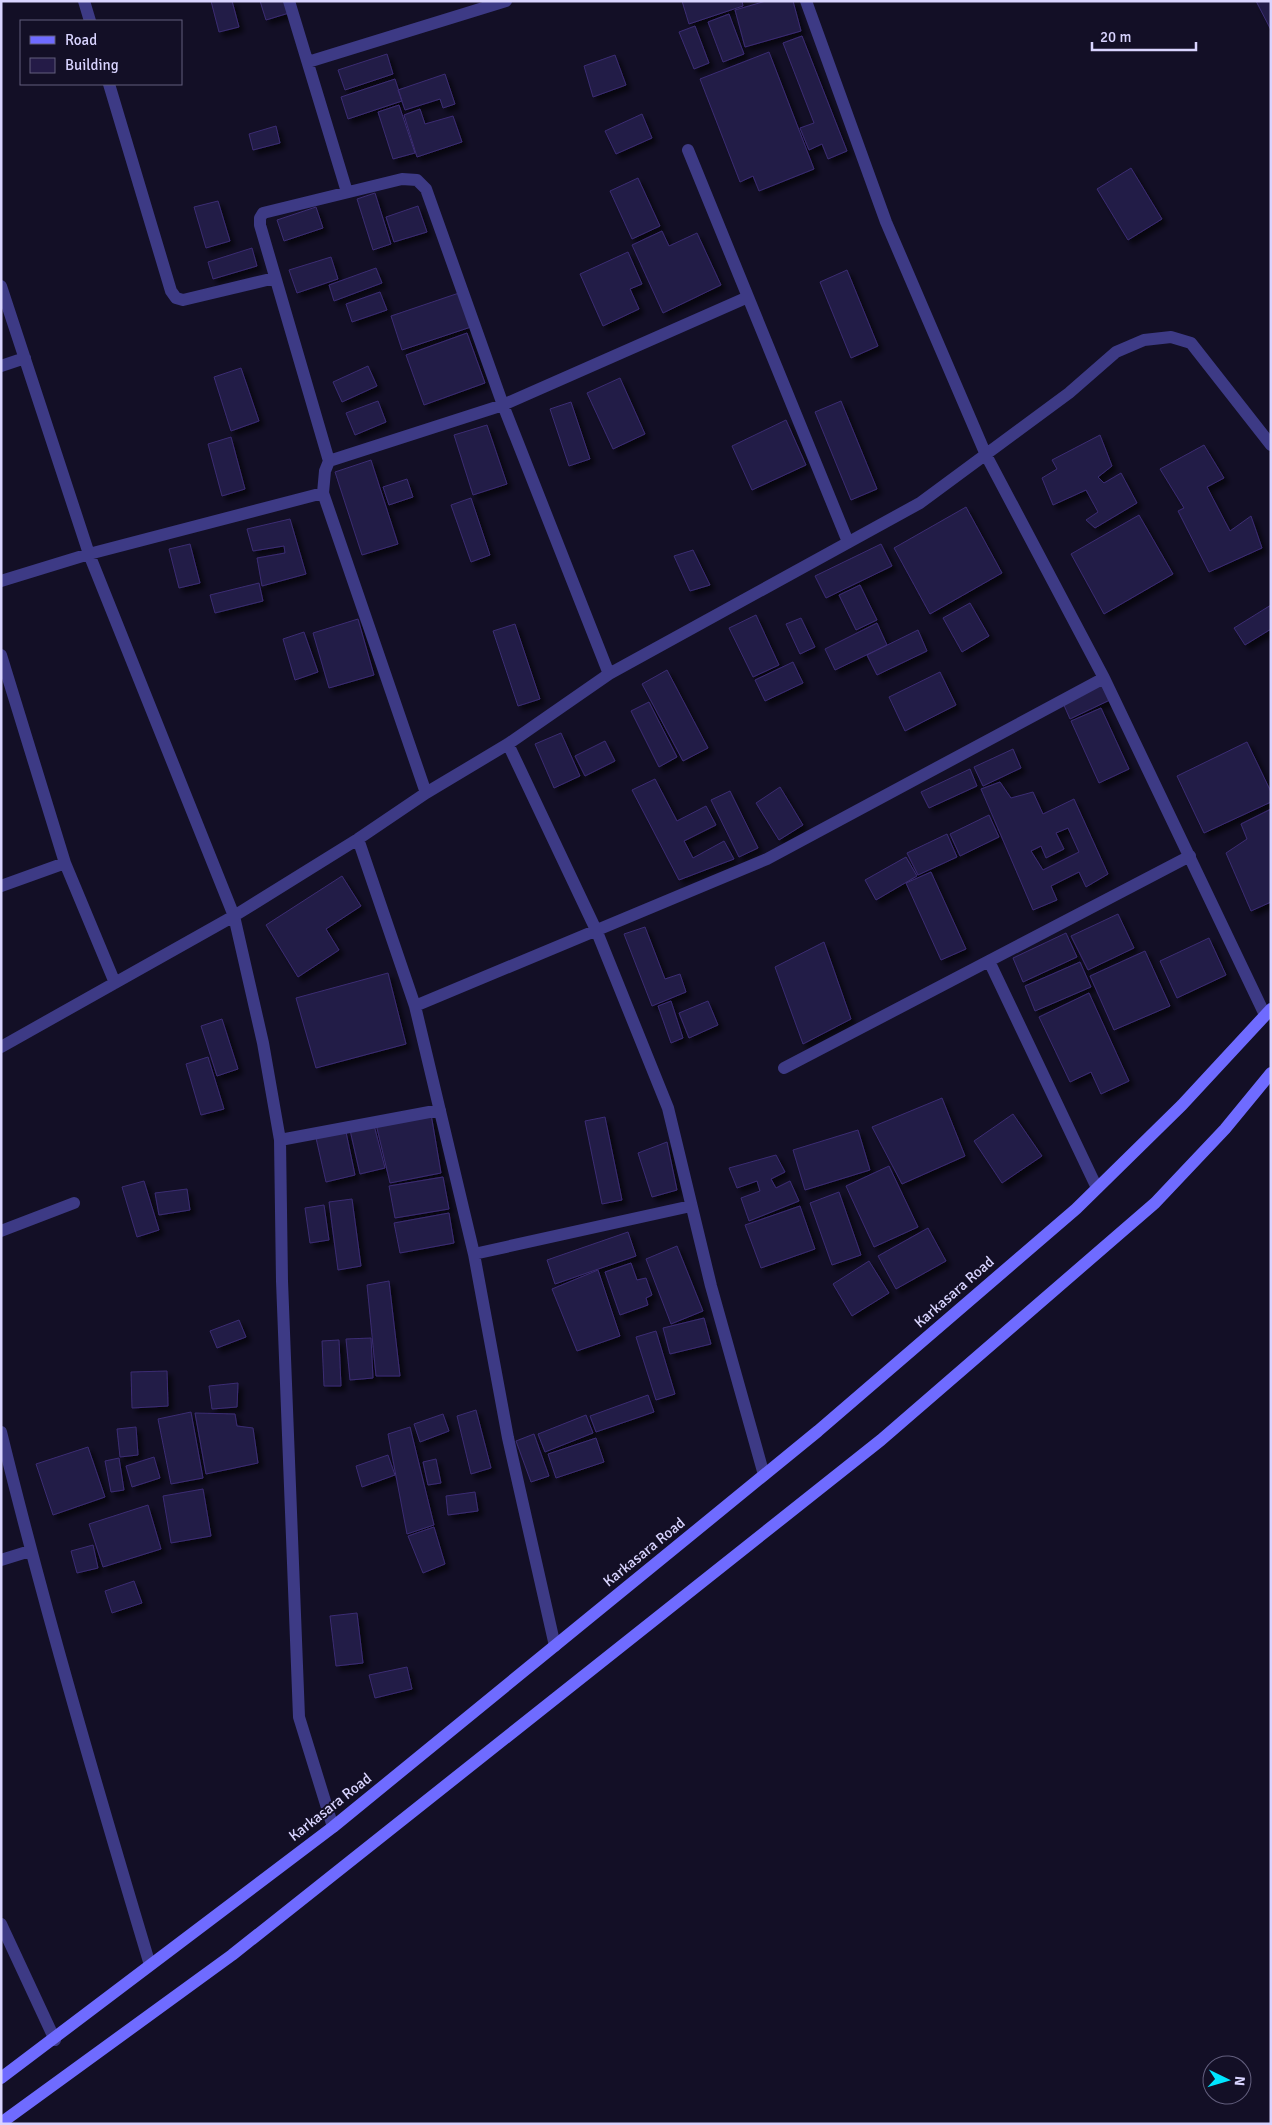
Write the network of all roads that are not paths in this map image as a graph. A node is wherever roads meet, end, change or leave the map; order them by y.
1 (84, 1) edge
2 (289, 1) edge
3 (506, 1) edge
4 (806, 1) edge
5 (90, 20) edge
6 (308, 62) junction
7 (109, 85) edge
8 (688, 150) dead end
9 (347, 192) junction
10 (275, 278) junction
11 (1, 286) edge
12 (748, 297) junction
13 (25, 358) junction
14 (1, 366) edge
15 (503, 405) junction
16 (1271, 444) edge
17 (986, 455) junction
18 (329, 461) junction
19 (323, 493) junction
20 (848, 542) junction
21 (89, 554) junction
22 (1, 581) edge
23 (1, 655) edge
24 (609, 674) junction
25 (1104, 678) junction
26 (508, 744) junction
27 (426, 793) junction
28 (358, 839) junction
29 (1190, 856) junction
30 (65, 863) junction
31 (1, 886) edge
32 (234, 916) junction
33 (597, 932) junction
34 (989, 961) junction
35 (115, 983) junction
36 (415, 1006) junction
37 (1268, 1012) edge
38 (1, 1047) edge
39 (784, 1068) dead end
40 (1271, 1073) edge
41 (440, 1110) junction
42 (280, 1140) junction
43 (1097, 1188) junction
44 (74, 1203) dead end
45 (691, 1206) junction
46 (1, 1231) edge
47 (474, 1254) junction
48 (1, 1432) edge
49 (764, 1475) junction
50 (30, 1551) junction
51 (1, 1560) edge
52 (555, 1646) junction
53 (333, 1827) junction
54 (1, 1924) edge
55 (150, 1965) junction
56 (55, 2040) junction
57 (1, 2078) edge
58 (1, 2123) edge

1 - 5 street
2 - 6 street
3 - 6 street
4 - 17 street
6 - 9 street
7 - 10 street
8 - 12 street
9 - 10 street
9 - 15 street
10 - 18 street
11 - 13 street
12 - 15 street
12 - 20 street
13 - 14 street
13 - 21 street
15 - 18 street
15 - 24 street
16 - 17 street
17 - 20 street
17 - 25 street
18 - 19 street
19 - 21 street
19 - 27 street
20 - 24 street
21 - 22 street
21 - 32 street
23 - 30 street
24 - 26 street
25 - 29 street
25 - 33 street
26 - 27 street
26 - 33 street
27 - 28 street
28 - 32 street
28 - 36 street
29 - 34 street
29 - 37 street
30 - 31 street
30 - 35 street
32 - 35 street
32 - 42 street
33 - 36 street
33 - 45 street
34 - 39 street
34 - 43 street
35 - 38 street
36 - 41 street
37 - 43 main road, Karkasara Road
40 - 58 main road
41 - 42 street
41 - 47 street
42 - 53 street
43 - 49 main road, Karkasara Road
44 - 46 street
45 - 47 street
45 - 49 street
47 - 52 street
48 - 50 street
49 - 52 main road, Karkasara Road
50 - 51 street
50 - 55 street
52 - 53 main road, Karkasara Road
53 - 55 main road, Karkasara Road
54 - 56 street
55 - 56 main road, Karkasara Road
56 - 57 main road, Karkasara Road

